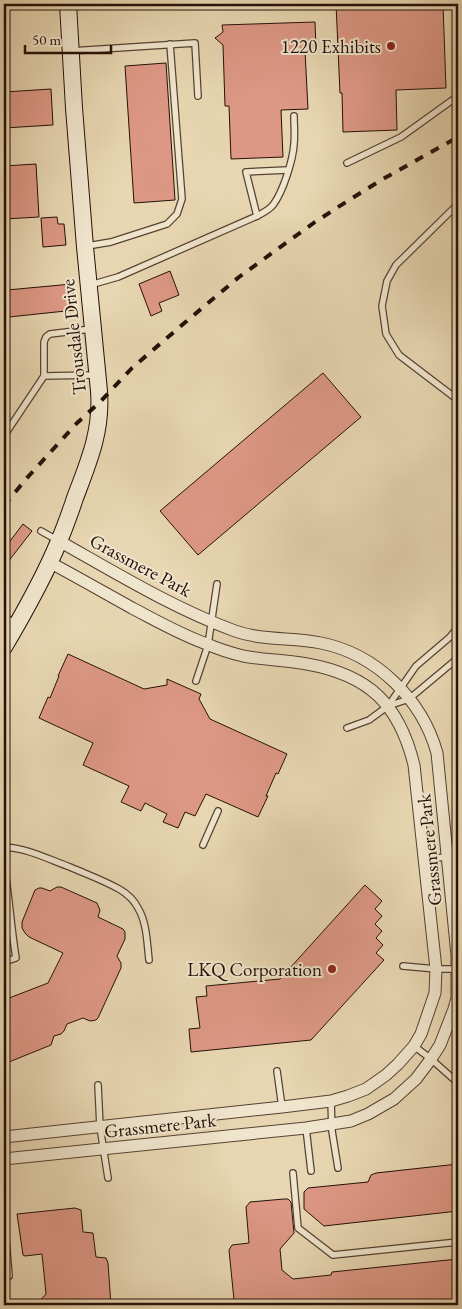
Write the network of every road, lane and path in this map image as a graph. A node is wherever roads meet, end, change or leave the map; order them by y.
1 (68, 4) edge
2 (170, 44) junction
3 (71, 51) junction
4 (198, 96) dead end
5 (458, 96) edge
6 (294, 116) dead end
7 (347, 163) dead end
8 (288, 170) junction
9 (458, 204) edge
10 (257, 216) junction
11 (85, 247) junction
12 (88, 285) junction
13 (93, 329) junction
14 (97, 375) junction
15 (44, 376) junction
16 (458, 400) edge
17 (4, 436) edge
18 (41, 531) dead end
19 (59, 541) junction
20 (50, 562) junction
21 (217, 584) dead end
22 (11, 620) edge
23 (211, 622) junction
24 (458, 627) edge
25 (208, 645) junction
26 (4, 647) edge
27 (458, 658) edge
28 (196, 681) dead end
29 (401, 689) junction
30 (409, 699) junction
31 (388, 706) junction
32 (347, 728) dead end
33 (218, 811) dead end
34 (203, 845) dead end
35 (4, 847) edge
36 (453, 856) edge
37 (424, 860) junction
38 (4, 864) edge
39 (150, 960) dead end
40 (4, 962) edge
41 (403, 966) dead end
42 (436, 969) junction
43 (458, 969) edge
44 (455, 1017) edge
45 (414, 1046) junction
46 (431, 1059) junction
47 (278, 1070) dead end
48 (458, 1083) edge
49 (98, 1085) dead end
50 (331, 1101) junction
51 (282, 1107) junction
52 (332, 1124) junction
53 (100, 1127) junction
54 (306, 1128) junction
55 (4, 1137) edge
56 (103, 1149) junction
57 (4, 1158) edge
58 (338, 1168) dead end
59 (311, 1172) dead end
60 (293, 1173) dead end
61 (108, 1178) dead end
62 (4, 1214) edge
63 (458, 1242) edge
64 (4, 1276) edge

1 - 3 street, Trousdale Drive
2 - 3 lane
2 - 4 lane
2 - 11 lane
3 - 11 street, Trousdale Drive
5 - 7 lane
6 - 8 lane
8 - 10 lane
8 - 10 lane
9 - 16 lane
10 - 12 lane
11 - 12 street, Trousdale Drive
12 - 13 street, Trousdale Drive
13 - 14 street, Trousdale Drive
13 - 15 lane
14 - 15 lane
14 - 19 street, Trousdale Drive
15 - 17 lane
18 - 19 lane
19 - 20 street, Trousdale Drive
19 - 23 street, Grassmere Park
20 - 22 street, Trousdale Drive
20 - 25 street, Grassmere Park
21 - 23 lane
22 - 26 street, Trousdale Drive
23 - 25 lane
23 - 29 street, Grassmere Park
24 - 29 lane
25 - 28 lane
25 - 31 street, Grassmere Park
27 - 30 lane
29 - 30 street, Grassmere Park
29 - 31 lane
30 - 31 lane
30 - 36 street, Grassmere Park
31 - 32 lane
31 - 37 street, Grassmere Park
33 - 34 lane
35 - 39 lane
36 - 37 lane
36 - 43 street, Grassmere Park
37 - 42 street, Grassmere Park
38 - 40 lane
41 - 42 lane
42 - 43 lane
42 - 45 street, Grassmere Park
43 - 44 street, Grassmere Park
44 - 46 street, Grassmere Park
45 - 46 lane
45 - 50 street, Grassmere Park
46 - 48 lane
46 - 52 street, Grassmere Park
47 - 51 lane
49 - 53 lane
50 - 51 street, Grassmere Park
50 - 52 lane
51 - 53 street, Grassmere Park
52 - 54 street, Grassmere Park
52 - 58 lane
53 - 55 street, Grassmere Park
53 - 56 lane
54 - 56 street, Grassmere Park
54 - 59 lane
56 - 57 street, Grassmere Park
56 - 61 lane
60 - 63 lane
62 - 64 lane

